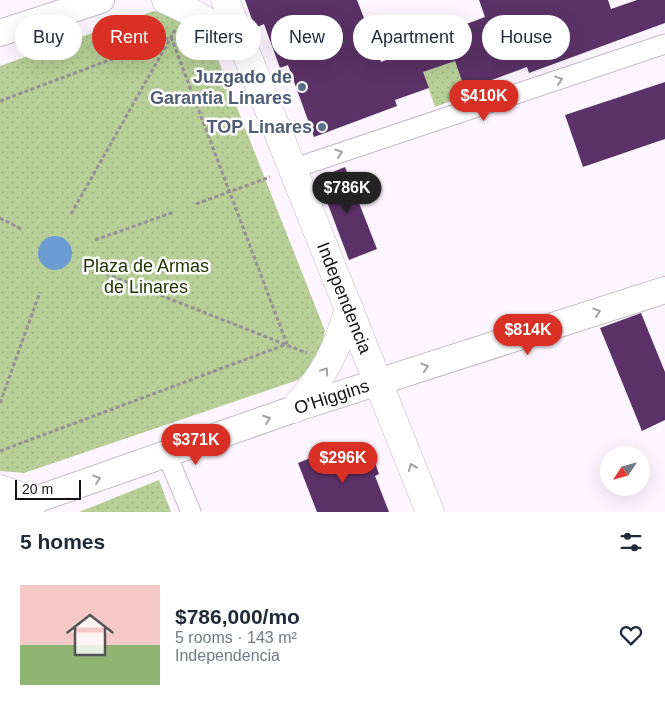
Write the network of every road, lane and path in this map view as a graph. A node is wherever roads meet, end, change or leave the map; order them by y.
1 (101, 0) edge
2 (166, 0) edge
3 (225, 0) edge
4 (197, 15) edge
5 (231, 15) edge
6 (0, 33) edge
7 (171, 37) junction
8 (665, 44) edge
9 (249, 60) edge
10 (0, 101) edge
11 (292, 168) junction
12 (229, 192) junction
13 (196, 204) dead end
14 (174, 212) dead end
15 (71, 214) dead end
16 (0, 218) edge
17 (21, 229) dead end
18 (95, 240) dead end
19 (94, 269) dead end
20 (665, 290) edge
21 (40, 292) dead end
22 (349, 308) junction
23 (287, 344) junction
24 (379, 382) junction
25 (0, 403) edge
26 (294, 409) junction
27 (0, 451) edge
28 (167, 455) junction
29 (0, 488) edge
30 (35, 501) junction
31 (1, 512) edge
32 (191, 512) edge
33 (430, 512) edge

1 - 6 main road
2 - 4 main road
3 - 5 main road, Independencia
7 - 10 path
7 - 12 path
7 - 15 path
11 -> 8 street
9 - 11 main road, Independencia
11 - 12 path
11 - 22 main road, Independencia
12 - 13 path
12 - 23 path
14 - 18 path
16 - 17 path
19 - 23 path
24 -> 20 main road, O'Higgins
21 - 25 path
22 - 24 main road, Independencia
26 -> 22 main road
23 - 27 path
24 - 26 main road, O'Higgins
33 -> 24 main road, Independencia
28 -> 26 main road, O'Higgins
30 -> 28 main road, O'Higgins
28 - 32 street
29 - 30 main road
30 - 31 main road, O'Higgins

